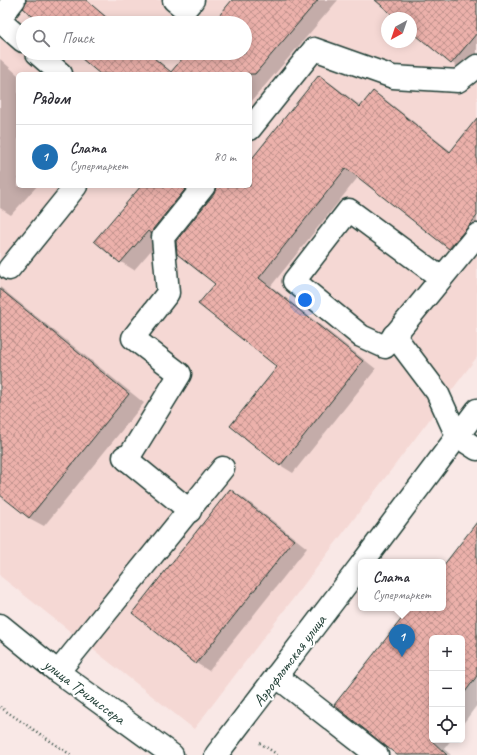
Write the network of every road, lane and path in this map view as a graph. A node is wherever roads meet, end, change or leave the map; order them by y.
1 (14, 0) edge
2 (174, 0) edge
3 (193, 0) edge
4 (0, 18) edge
5 (0, 21) edge
6 (16, 35) edge
7 (45, 60) edge
8 (477, 66) edge
9 (59, 72) edge
10 (252, 126) edge
11 (74, 188) edge
12 (202, 188) edge
13 (477, 234) edge
14 (9, 268) dead end
15 (441, 278) junction
16 (394, 335) junction
17 (477, 410) edge
18 (457, 436) junction
19 (477, 449) edge
20 (223, 468) dead end
21 (190, 511) junction
22 (365, 559) edge
23 (358, 569) edge
24 (0, 625) edge
25 (58, 672) junction
26 (276, 676) junction
27 (0, 707) edge
28 (71, 755) edge
29 (172, 755) edge
30 (216, 755) edge
31 (377, 755) edge

1 - 4 street
2 - 3 street
5 - 6 street
7 - 9 street
8 - 10 street
11 - 14 street
12 - 21 street
13 - 15 street
15 - 16 street
15 - 16 street
16 - 18 street
17 - 18 street
18 - 19 street
18 - 22 street
20 - 21 street
21 - 25 street
23 - 26 street, Аэрофлотская улица
24 - 25 street, улица Трилиссера
25 - 29 street, улица Трилиссера
26 - 30 street, Аэрофлотская улица
26 - 31 street
27 - 28 path

